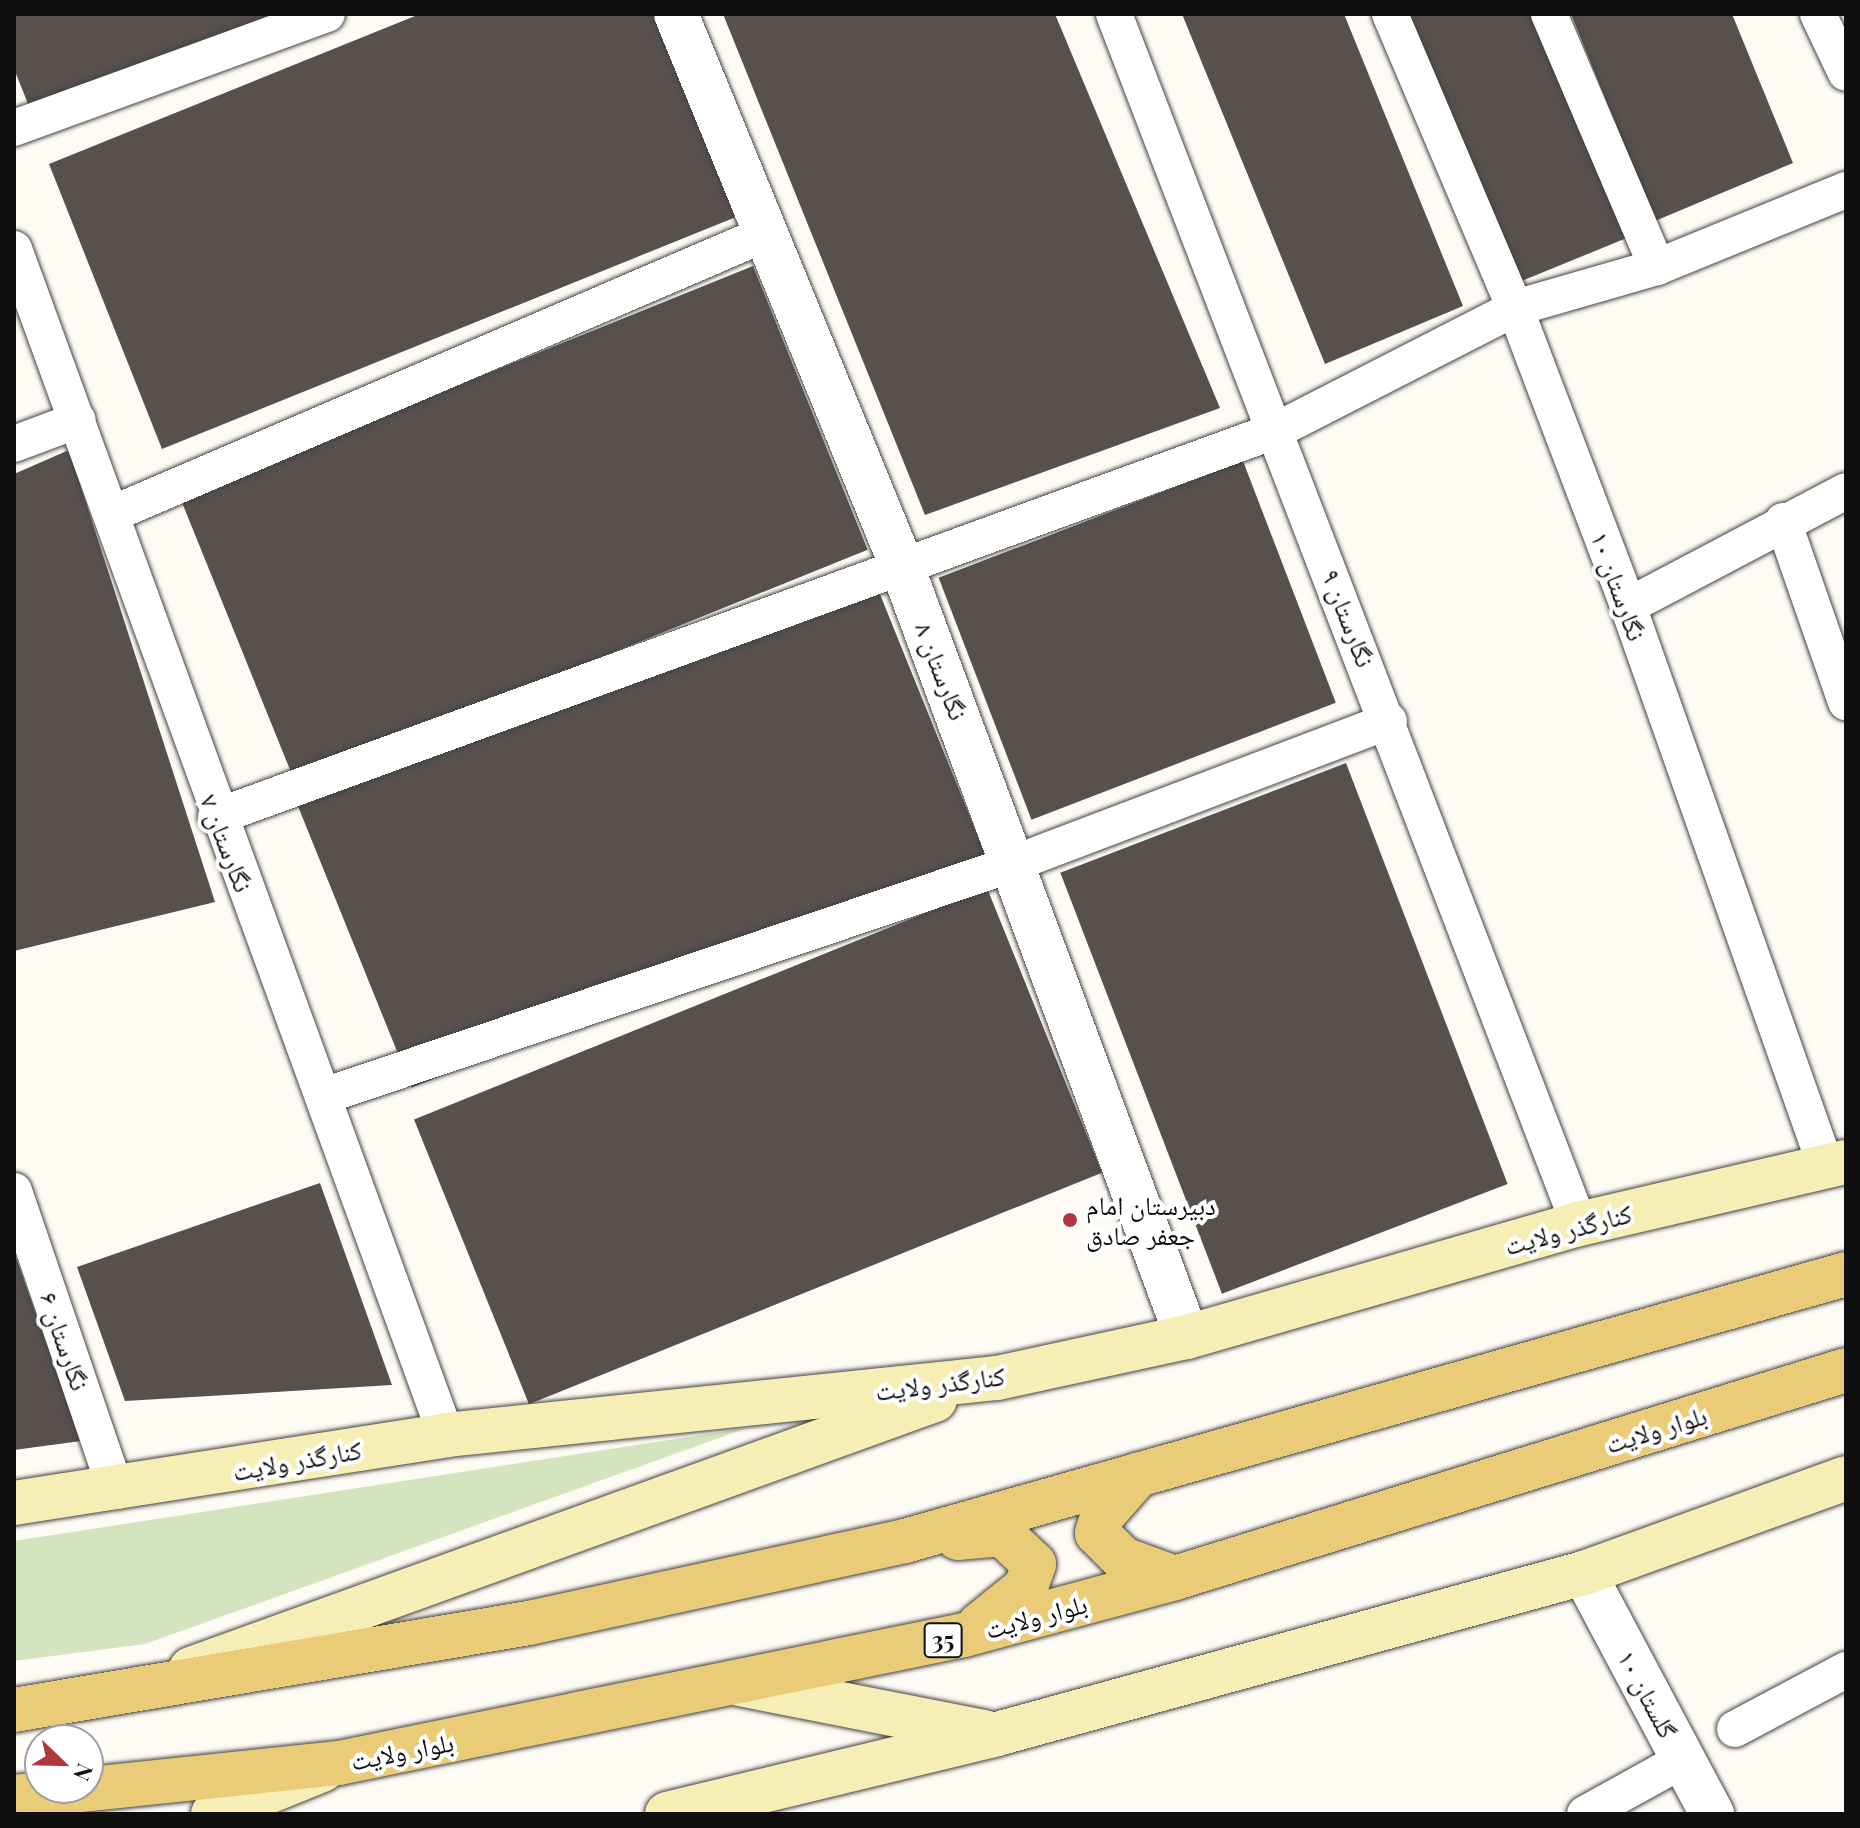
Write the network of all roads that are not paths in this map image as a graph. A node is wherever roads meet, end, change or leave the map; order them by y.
1 (327, 14) edge
2 (676, 14) edge
3 (1114, 14) edge
4 (1390, 14) edge
5 (1549, 14) edge
6 (1818, 14) edge
7 (1846, 73) edge
8 (14, 128) edge
9 (1846, 190) edge
10 (765, 234) junction
11 (14, 249) edge
12 (1657, 267) junction
13 (1515, 308) junction
14 (78, 420) junction
15 (1277, 430) junction
16 (14, 444) edge
17 (1846, 491) edge
18 (112, 514) junction
19 (1783, 521) junction
20 (901, 564) junction
21 (1628, 606) junction
22 (1846, 702) edge
23 (1389, 721) junction
24 (216, 817) junction
25 (1015, 863) junction
26 (324, 1096) junction
27 (1836, 1164) edge
28 (14, 1191) edge
29 (1579, 1224) junction
30 (1846, 1274) edge
31 (1187, 1337) junction
32 (1846, 1370) edge
33 (997, 1378) junction
34 (446, 1435) junction
35 (1139, 1474) junction
36 (1846, 1478) edge
37 (116, 1491) junction
38 (14, 1503) edge
39 (905, 1541) junction
40 (1584, 1573) junction
41 (1175, 1578) junction
42 (964, 1635) junction
43 (1846, 1670) edge
44 (739, 1684) junction
45 (112, 1697) junction
46 (14, 1710) edge
47 (1735, 1729) dead end
48 (997, 1734) junction
49 (1683, 1760) junction
50 (339, 1763) junction
51 (14, 1797) edge
52 (213, 1814) edge
53 (667, 1814) edge
54 (1585, 1814) edge
55 (1712, 1814) edge

1 - 8 street
2 - 10 street, نگارستان ۸
3 - 15 street, نگارستان ۹
4 - 13 street, نگارستان ۱۰
5 - 12 street
6 - 7 street
9 - 12 street
10 - 18 street
10 - 20 street, نگارستان ۸
11 - 14 street, نگارستان ۷
12 - 13 street
13 - 15 street
13 - 21 street, نگارستان ۱۰
14 - 16 street
14 - 18 street, نگارستان ۷
15 - 20 street
15 - 23 street, نگارستان ۹
17 - 19 street
18 - 24 street, نگارستان ۷
19 - 21 street
19 - 22 street
20 - 24 street
20 - 25 street, نگارستان ۸
21 - 27 street, نگارستان ۱۰
23 - 25 street
23 - 29 street, نگارستان ۹
24 - 26 street, نگارستان ۷
25 - 26 street
25 - 31 street, نگارستان ۸
26 - 34 street, نگارستان ۷
27 - 29 main road, کنارگذر ولایت
28 - 37 street, نگارستان ۶
29 - 31 main road, کنارگذر ولایت
30 - 35 main road
31 - 33 main road, کنارگذر ولایت
32 - 41 main road, بلوار ولایت / 35
33 - 34 main road, کنارگذر ولایت
33 - 45 main road
34 - 37 main road, کنارگذر ولایت
35 - 39 main road
35 - 41 main road
36 - 40 main road
37 - 38 main road, کنارگذر ولایت
39 - 42 main road
39 - 45 main road
40 - 48 main road
40 - 49 street, گلستان ۱۰
41 - 42 main road, بلوار ولایت / 35
42 - 44 main road, بلوار ولایت / 35
43 - 47 street
44 - 48 main road
44 - 50 main road, بلوار ولایت / 35
45 - 46 main road
48 - 53 main road
49 - 54 street
49 - 55 street, گلستان ۱۰
50 - 51 main road, بلوار ولایت / 35
50 - 52 main road

